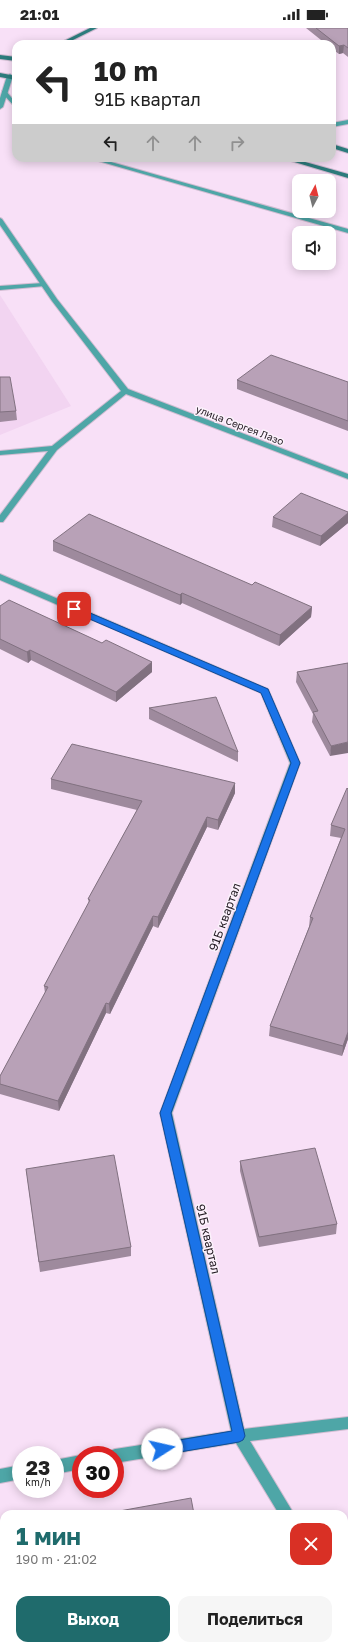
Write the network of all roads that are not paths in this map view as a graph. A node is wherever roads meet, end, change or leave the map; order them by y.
1 (94, 28) edge
2 (69, 40) edge
3 (0, 57) edge
4 (12, 58) edge
5 (0, 75) edge
6 (10, 76) joint
7 (4, 92) junction
8 (12, 101) edge
9 (0, 107) edge
10 (348, 122) edge
11 (336, 124) edge
12 (336, 147) edge
13 (348, 151) edge
14 (105, 162) edge
15 (298, 162) edge
16 (348, 176) edge
17 (0, 220) edge
18 (348, 231) edge
19 (43, 285) junction
20 (0, 288) edge
21 (125, 391) junction
22 (54, 448) junction
23 (0, 453) edge
24 (348, 477) edge
25 (0, 520) edge
26 (0, 577) edge
27 (348, 1423) edge
28 (239, 1436) junction
29 (124, 1455) edge
30 (12, 1474) edge
31 (0, 1476) edge
32 (285, 1510) edge

1 - 2 main road
3 - 4 main road
5 - 6 main road
6 - 7 street
7 - 8 street
7 - 9 street
10 - 11 street
12 - 13 main road
14 - 18 street
15 - 16 main road
17 - 19 street
19 - 20 street
19 - 21 street
21 - 22 street
21 - 24 street, улица Сергея Лазо
22 - 23 street
22 - 25 street
26 - 28 street, 91Б квартал
27 - 28 street
28 - 29 street
28 - 32 street, 91Б квартал
30 - 31 street

